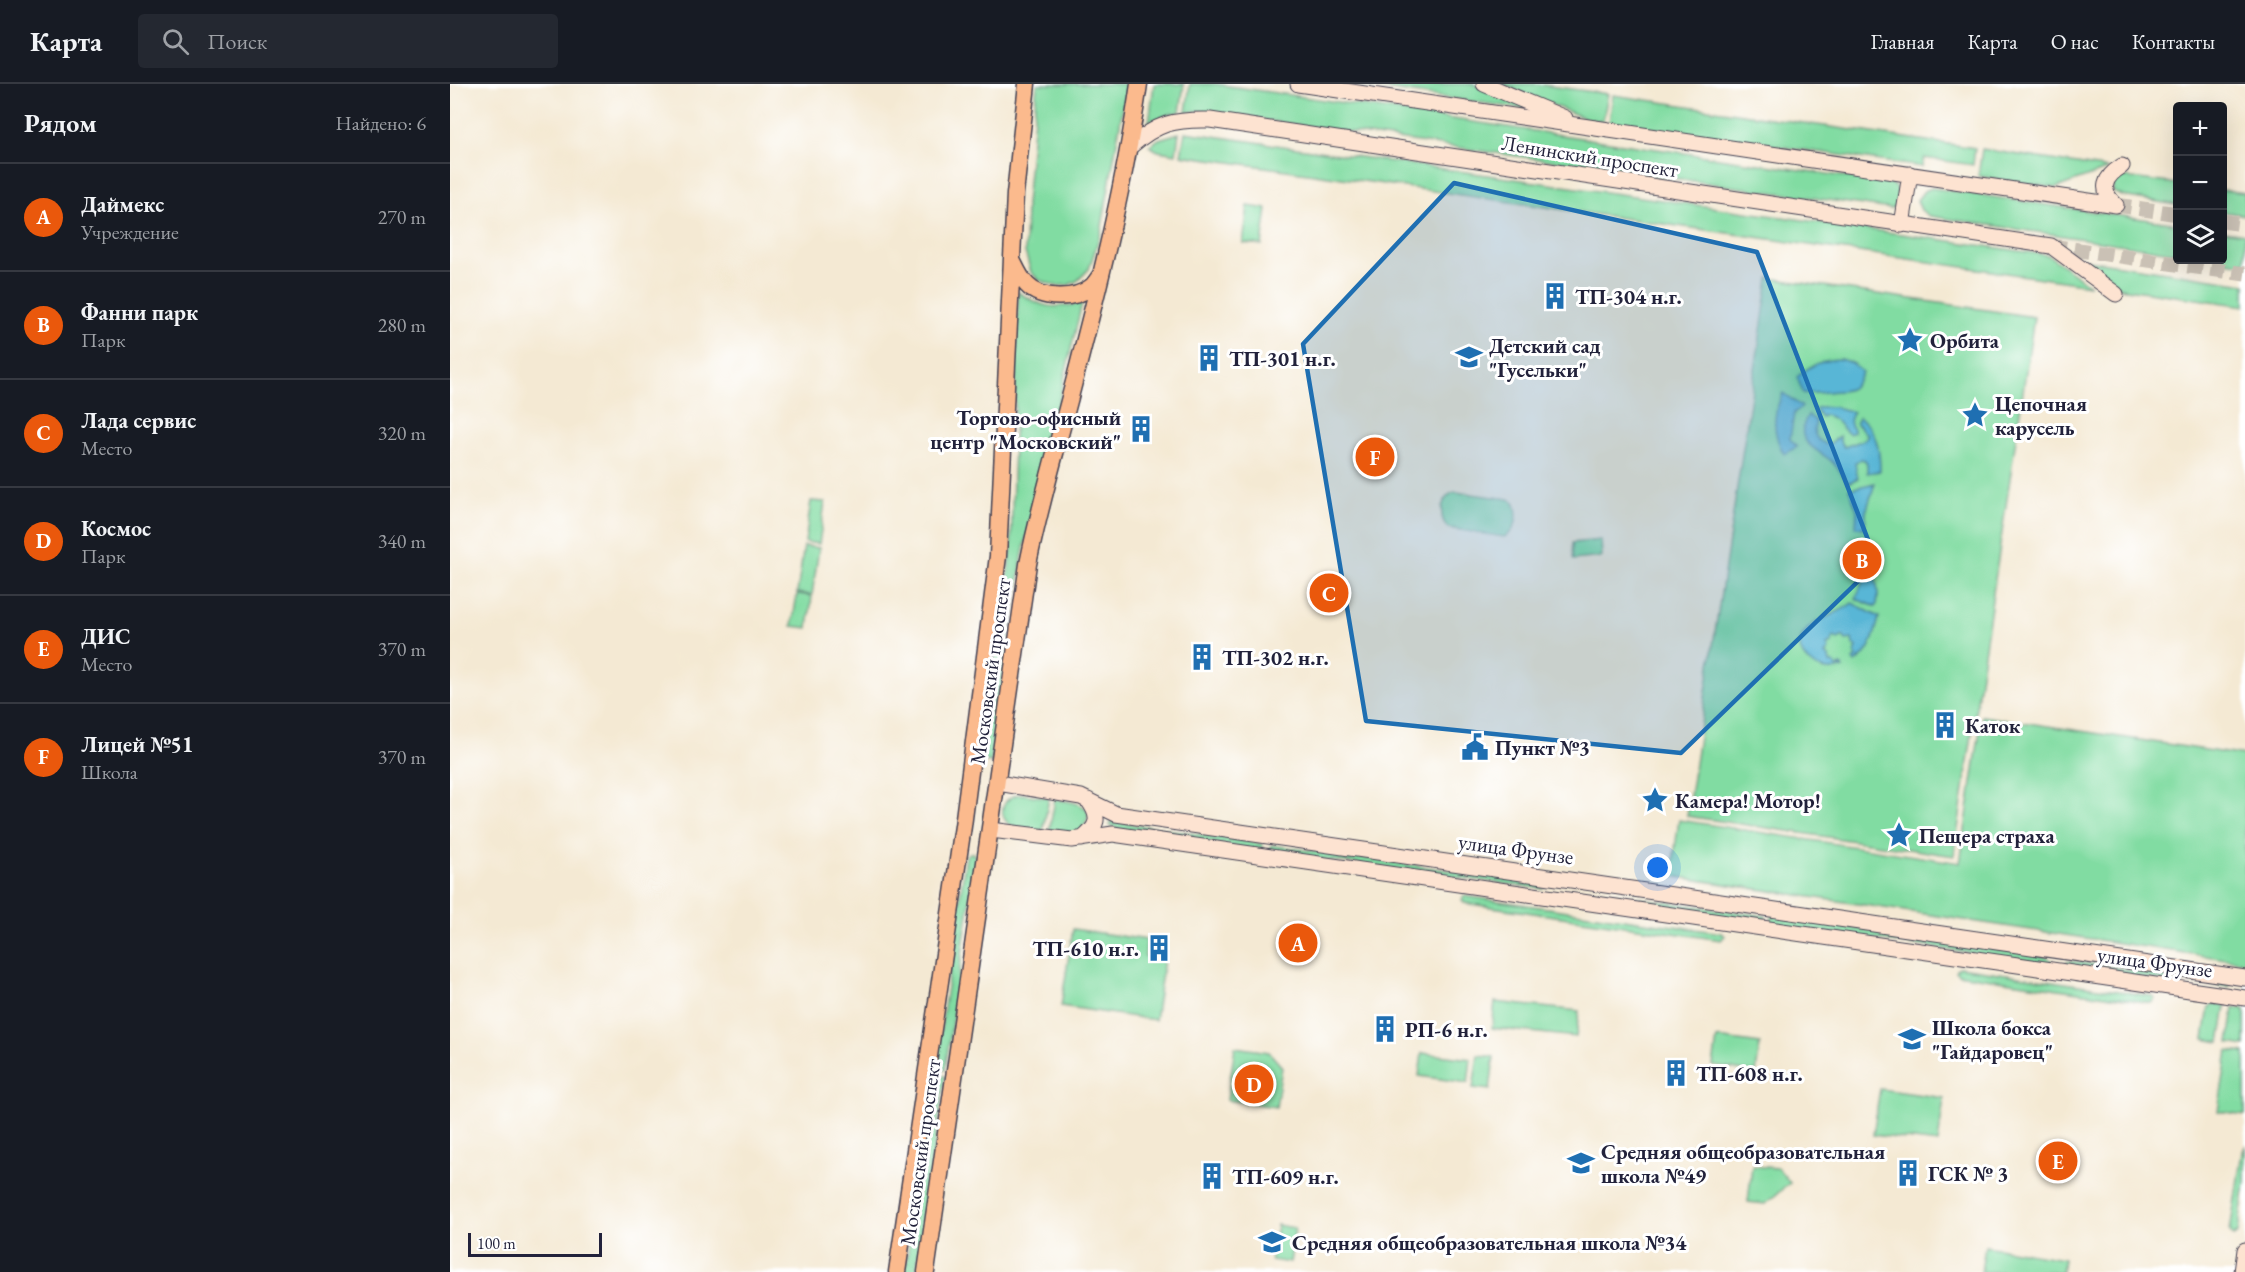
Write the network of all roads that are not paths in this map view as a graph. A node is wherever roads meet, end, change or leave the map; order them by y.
1 (1026, 84) edge
2 (1139, 84) edge
3 (1298, 84) edge
4 (1484, 84) edge
5 (1587, 127) junction
6 (1130, 147) junction
7 (2122, 166) dead end
8 (1910, 174) junction
9 (1902, 225) junction
10 (1012, 259) junction
11 (1101, 274) junction
12 (2116, 294) dead end
13 (969, 779) junction
14 (998, 783) junction
15 (1088, 800) junction
16 (1116, 814) junction
17 (963, 826) junction
18 (991, 830) junction
19 (1113, 834) junction
20 (1082, 839) junction
21 (1545, 876) junction
22 (1592, 883) junction
23 (1542, 897) junction
24 (1589, 903) junction
25 (2061, 951) junction
26 (2058, 971) junction
27 (2245, 978) edge
28 (2245, 998) edge
29 (2245, 1250) edge
30 (897, 1272) edge
31 (926, 1272) edge
32 (2242, 1272) edge

1 - 10 main road, Московский проспект
2 - 6 main road, Московский проспект
3 - 5 main road, Ленинский проспект
4 - 5 main road
5 - 8 main road, Ленинский проспект
6 - 9 main road, Ленинский проспект
6 - 11 main road, Московский проспект
7 - 8 main road, Ленинский проспект
8 - 9 main road
9 - 12 main road, Ленинский проспект
10 - 11 main road
10 - 13 main road, Московский проспект
11 - 14 main road, Московский проспект
13 - 14 main road, улица Фрунзе
13 - 17 main road, Московский проспект
14 - 15 main road, улица Фрунзе
14 - 18 main road, Московский проспект
15 - 16 main road, улица Фрунзе
15 - 20 main road
16 - 19 main road
16 - 21 main road, улица Фрунзе
17 - 18 main road, улица Фрунзе
17 - 30 main road, Московский проспект
18 - 20 main road, улица Фрунзе
18 - 31 main road, Московский проспект
19 - 20 main road, улица Фрунзе
19 - 23 main road, улица Фрунзе
21 - 22 main road, улица Фрунзе
21 - 23 main road
22 - 24 main road
22 - 25 main road, улица Фрунзе
23 - 24 main road, улица Фрунзе
24 - 26 main road, улица Фрунзе
25 - 26 main road
25 - 27 main road, улица Фрунзе
26 - 28 main road, улица Фрунзе
29 - 32 main road

